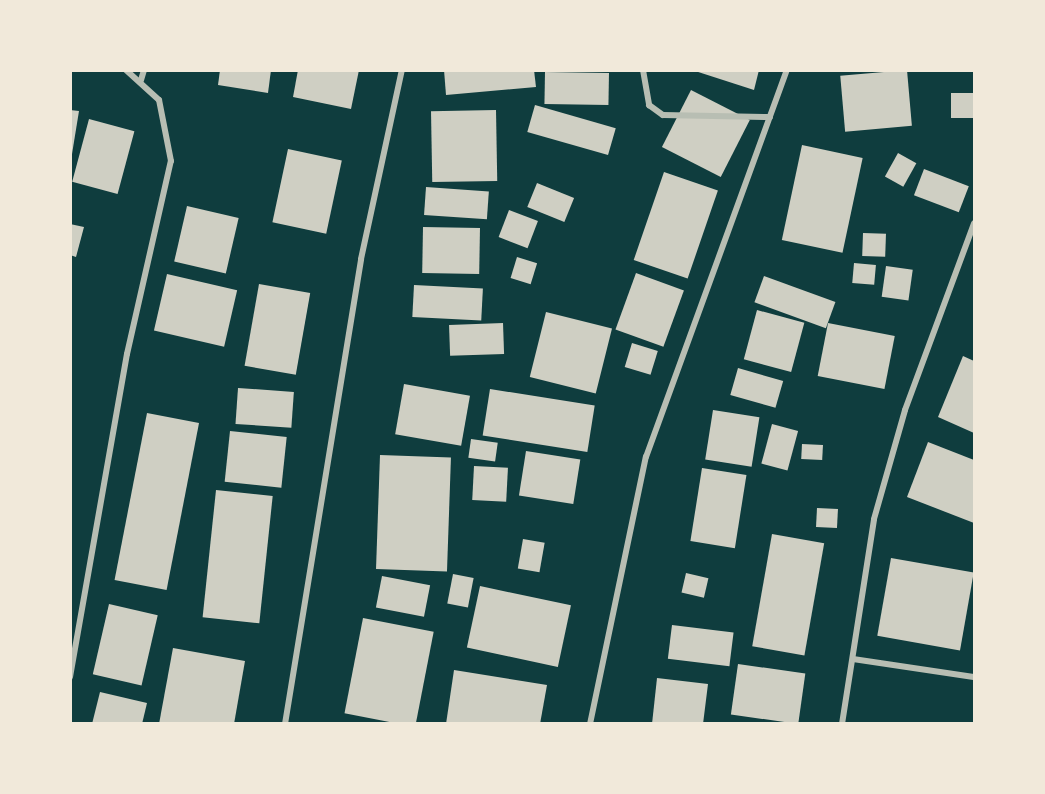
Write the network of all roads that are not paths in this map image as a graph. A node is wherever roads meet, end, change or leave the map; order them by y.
1 (126, 70) edge
2 (144, 70) edge
3 (402, 70) edge
4 (643, 70) edge
5 (787, 70) edge
6 (141, 80) junction
7 (770, 117) junction
8 (975, 223) edge
9 (853, 659) junction
10 (975, 676) edge
11 (70, 677) edge
12 (285, 723) edge
13 (590, 723) edge
14 (842, 723) edge

1 - 6 street
2 - 6 street
3 - 12 street
4 - 7 street
5 - 7 street
6 - 11 street
7 - 13 street
8 - 9 street
9 - 10 street
9 - 14 street

